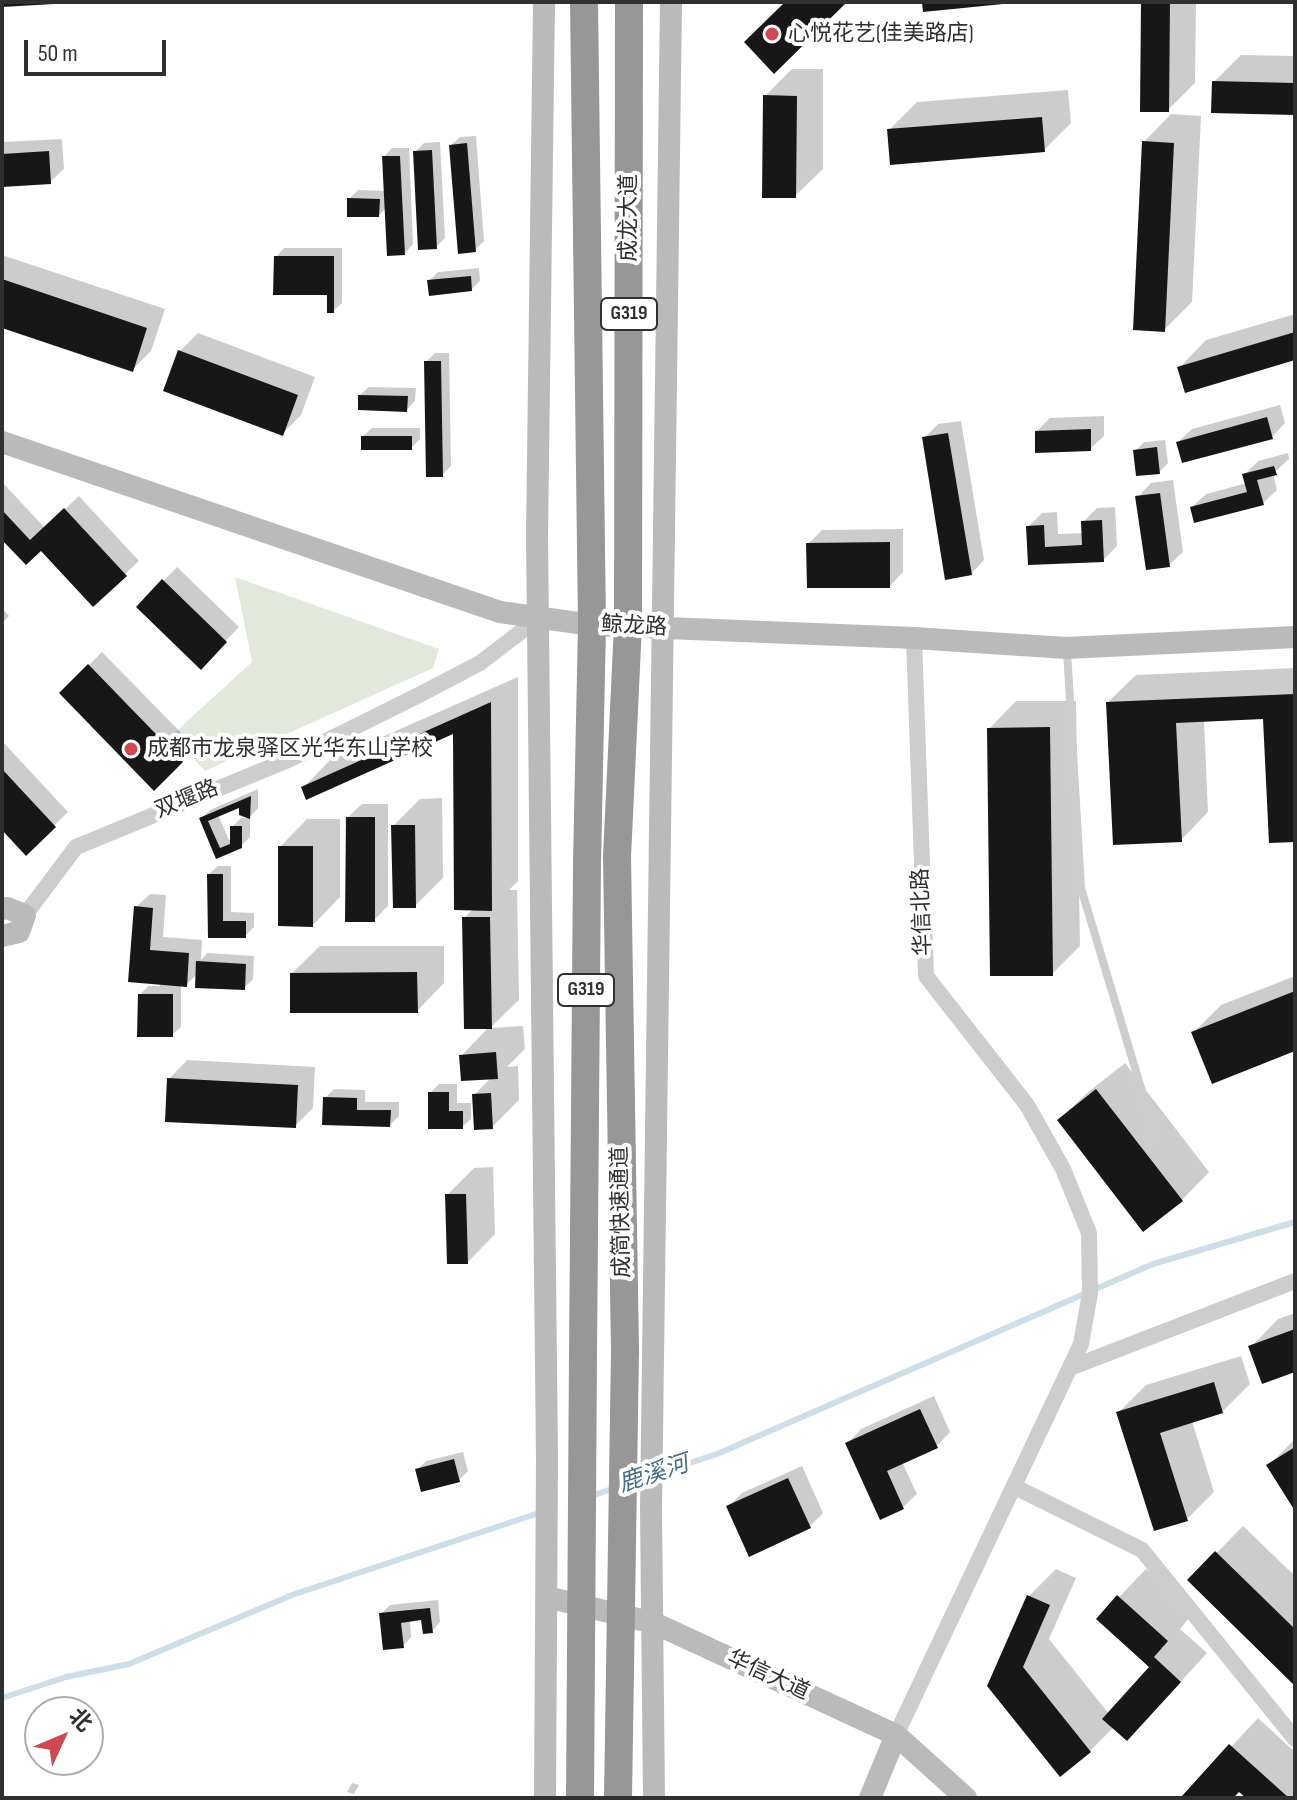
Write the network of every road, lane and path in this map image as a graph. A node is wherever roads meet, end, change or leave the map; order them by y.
1 (544, 2) edge
2 (584, 2) edge
3 (629, 2) edge
4 (671, 2) edge
5 (2, 442) edge
6 (539, 618) junction
7 (592, 625) junction
8 (628, 625) junction
9 (664, 629) junction
10 (1295, 637) edge
11 (914, 638) junction
12 (1066, 648) junction
13 (2, 909) edge
14 (25, 915) junction
15 (2, 936) edge
16 (1156, 1138) dead end
17 (1295, 1281) edge
18 (1070, 1368) junction
19 (1015, 1487) junction
20 (547, 1597) junction
21 (654, 1623) junction
22 (896, 1735) junction
23 (1295, 1739) edge
24 (545, 1798) edge
25 (580, 1798) edge
26 (618, 1798) edge
27 (654, 1798) edge
28 (870, 1798) edge
29 (966, 1798) edge

1 - 6 street
2 - 7 highway, 成龙大道 / G319
3 - 8 highway, 成龙大道 / G319
4 - 9 street
5 - 6 street, 鲸龙路
6 - 7 street, 鲸龙路
6 - 14 street, 双堰路
6 - 20 street
7 - 8 street, 鲸龙路
7 - 25 highway, 成简快速通道 / G319, bridge
8 - 9 street, 鲸龙路
8 - 26 highway, 成简快速通道 / G319, bridge
9 - 11 street, 鲸龙路
9 - 21 street
10 - 12 street, 鲸龙路
11 - 12 street, 鲸龙路
11 - 18 street, 华信北路
12 - 16 lane
13 - 14 street
14 - 15 street
17 - 18 street
18 - 19 street
19 - 22 street
19 - 23 street
20 - 21 street, 华信大道
20 - 24 street
21 - 22 street, 华信大道
21 - 27 street
22 - 28 street
22 - 29 street, 华信大道

